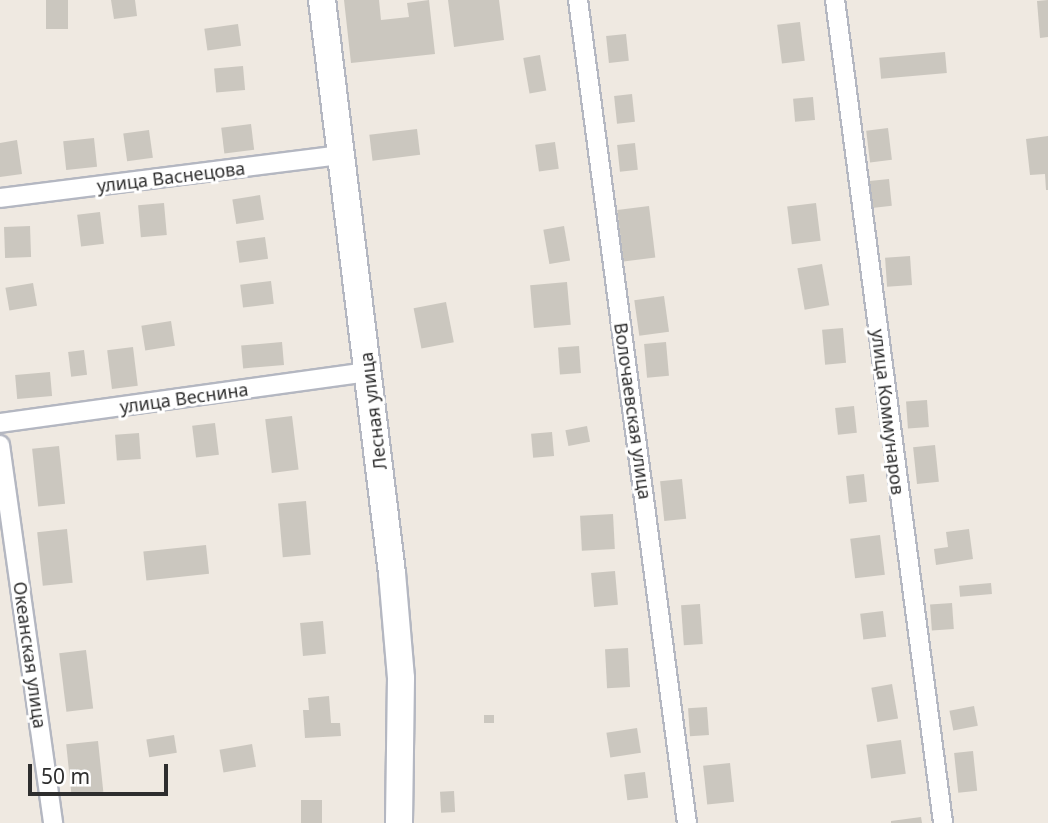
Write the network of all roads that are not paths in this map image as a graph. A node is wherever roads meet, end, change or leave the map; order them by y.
1 (322, 0) edge
2 (578, 0) edge
3 (835, 0) edge
4 (342, 155) junction
5 (0, 198) edge
6 (369, 372) junction
7 (0, 423) edge
8 (0, 445) edge
9 (53, 823) edge
10 (399, 823) edge
11 (687, 823) edge
12 (943, 823) edge

1 - 4 street, Лесная улица
2 - 11 street, Волочаевская улица
3 - 12 street, улица Коммунаров
4 - 5 street, улица Васнецова
4 - 6 street, Лесная улица
6 - 7 street, улица Веснина
6 - 10 street, Лесная улица
8 - 9 street, Океанская улица

